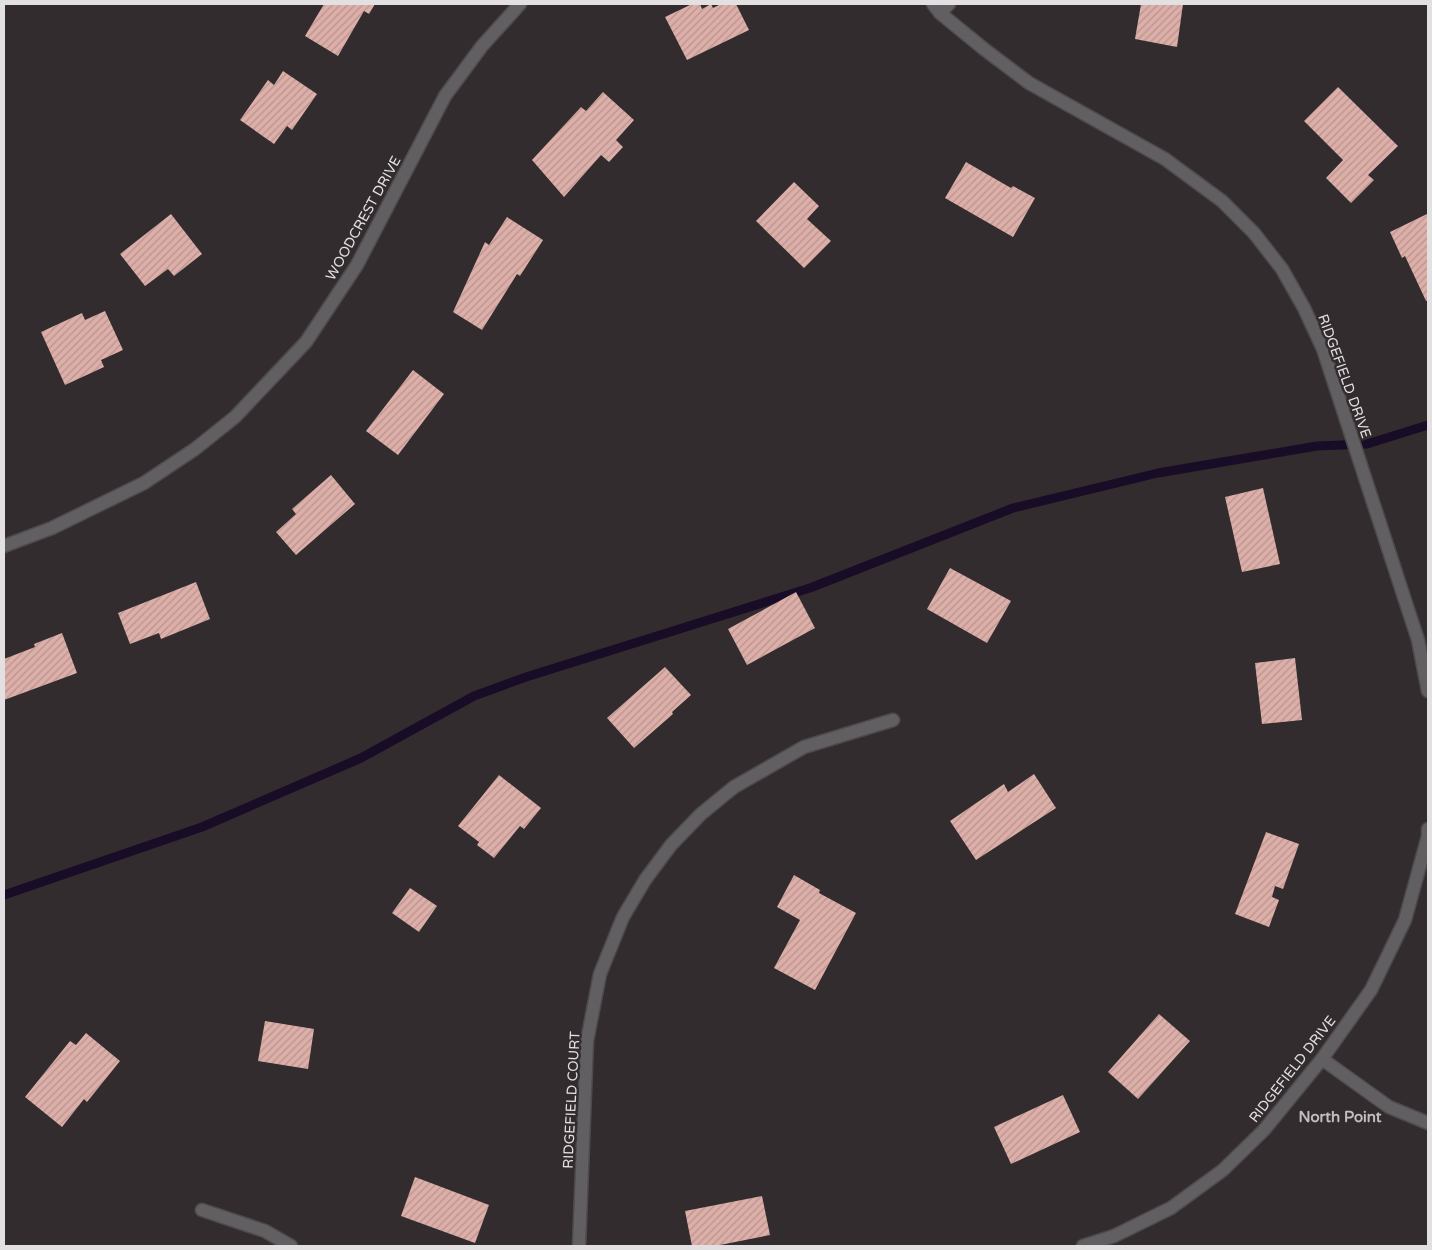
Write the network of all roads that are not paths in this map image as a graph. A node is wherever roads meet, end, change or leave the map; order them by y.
1 (520, 4) edge
2 (940, 7) edge
3 (4, 546) edge
4 (1428, 691) edge
5 (893, 720) dead end
6 (1428, 829) edge
7 (1322, 1059) junction
8 (1428, 1123) edge
9 (202, 1210) dead end
10 (290, 1246) edge
11 (579, 1246) edge
12 (1083, 1246) edge

1 - 3 street, WOODCREST DRIVE
2 - 4 street, RIDGEFIELD DRIVE
5 - 11 street, RIDGEFIELD COURT
6 - 7 street, RIDGEFIELD DRIVE
7 - 8 street
7 - 12 street, RIDGEFIELD DRIVE
9 - 10 street

